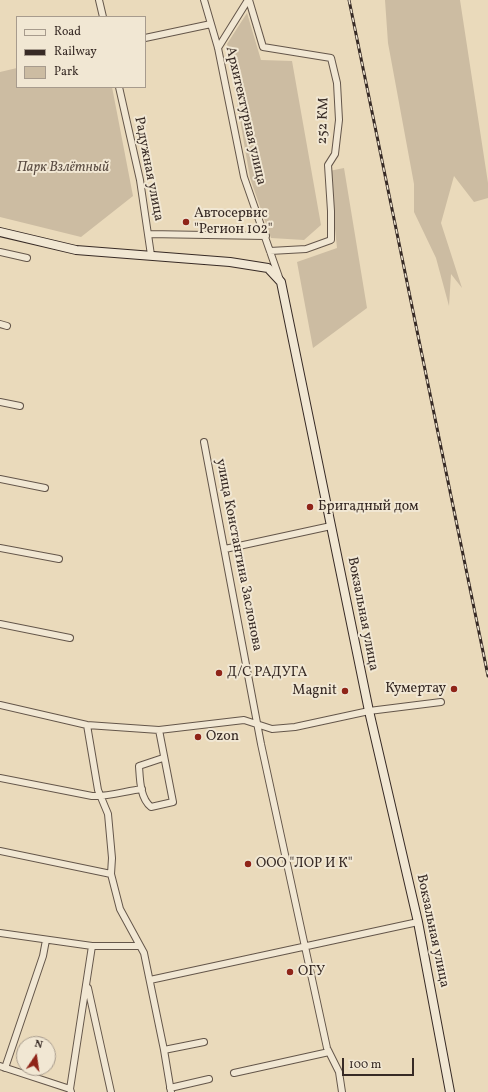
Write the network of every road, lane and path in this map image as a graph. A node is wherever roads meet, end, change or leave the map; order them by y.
1 (99, 0) edge
2 (204, 0) edge
3 (248, 0) edge
4 (103, 16) edge
5 (211, 24) junction
6 (146, 38) edge
7 (218, 48) junction
8 (118, 88) edge
9 (0, 232) edge
10 (148, 234) junction
11 (266, 236) junction
12 (270, 251) junction
13 (0, 252) edge
14 (151, 256) junction
15 (27, 258) dead end
16 (281, 282) junction
17 (0, 324) edge
18 (7, 326) dead end
19 (0, 402) edge
20 (20, 406) dead end
21 (204, 442) dead end
22 (0, 479) edge
23 (45, 488) dead end
24 (331, 526) junction
25 (0, 548) edge
26 (225, 549) junction
27 (59, 560) dead end
28 (0, 624) edge
29 (70, 638) dead end
30 (441, 702) dead end
31 (0, 705) edge
32 (369, 711) junction
33 (88, 725) junction
34 (258, 725) junction
35 (159, 730) junction
36 (163, 758) junction
37 (0, 778) edge
38 (142, 789) junction
39 (102, 797) junction
40 (0, 852) edge
41 (111, 874) junction
42 (418, 922) junction
43 (0, 933) edge
44 (46, 940) junction
45 (92, 946) junction
46 (140, 946) junction
47 (307, 947) junction
48 (150, 980) junction
49 (87, 987) junction
50 (204, 1042) dead end
51 (164, 1050) junction
52 (329, 1052) junction
53 (2, 1067) edge
54 (234, 1073) dead end
55 (209, 1079) dead end
56 (170, 1090) edge
57 (71, 1091) edge
58 (111, 1092) edge
59 (342, 1092) edge
60 (450, 1092) edge

1 - 4 street
2 - 5 street, Архитектурная улица
3 - 7 street
3 - 12 street, 252 КМ
5 - 6 street
5 - 7 street, Архитектурная улица
7 - 11 street, Архитектурная улица
8 - 10 street, Радужная улица
9 - 14 main road
10 - 11 street
10 - 14 street, Радужная улица
11 - 12 street, Архитектурная улица
12 - 16 street, Архитектурная улица
13 - 15 street
14 - 16 main road
16 - 24 main road, Вокзальная улица
17 - 18 street
19 - 20 street
21 - 26 street, улица Константина Заслонова
22 - 23 street
24 - 26 street
24 - 32 main road, Вокзальная улица
25 - 27 street
26 - 34 street, улица Константина Заслонова
28 - 29 street
30 - 32 street
31 - 33 street
32 - 34 street
32 - 42 main road, Вокзальная улица
33 - 35 street
33 - 39 street
34 - 35 street
34 - 47 street, улица Константина Заслонова
35 - 36 street
36 - 38 street
36 - 38 street
37 - 39 street
38 - 39 street
39 - 41 street
40 - 41 street
41 - 46 street
42 - 47 street
42 - 60 main road, Вокзальная улица
43 - 44 street
44 - 45 street
44 - 53 street
45 - 46 street
45 - 49 street
46 - 48 street
47 - 48 street
47 - 52 street, улица Константина Заслонова
48 - 51 street
49 - 57 street
49 - 58 street
50 - 51 street
51 - 56 street
52 - 54 street
52 - 59 street, улица Константина Заслонова
53 - 57 street
55 - 56 street

